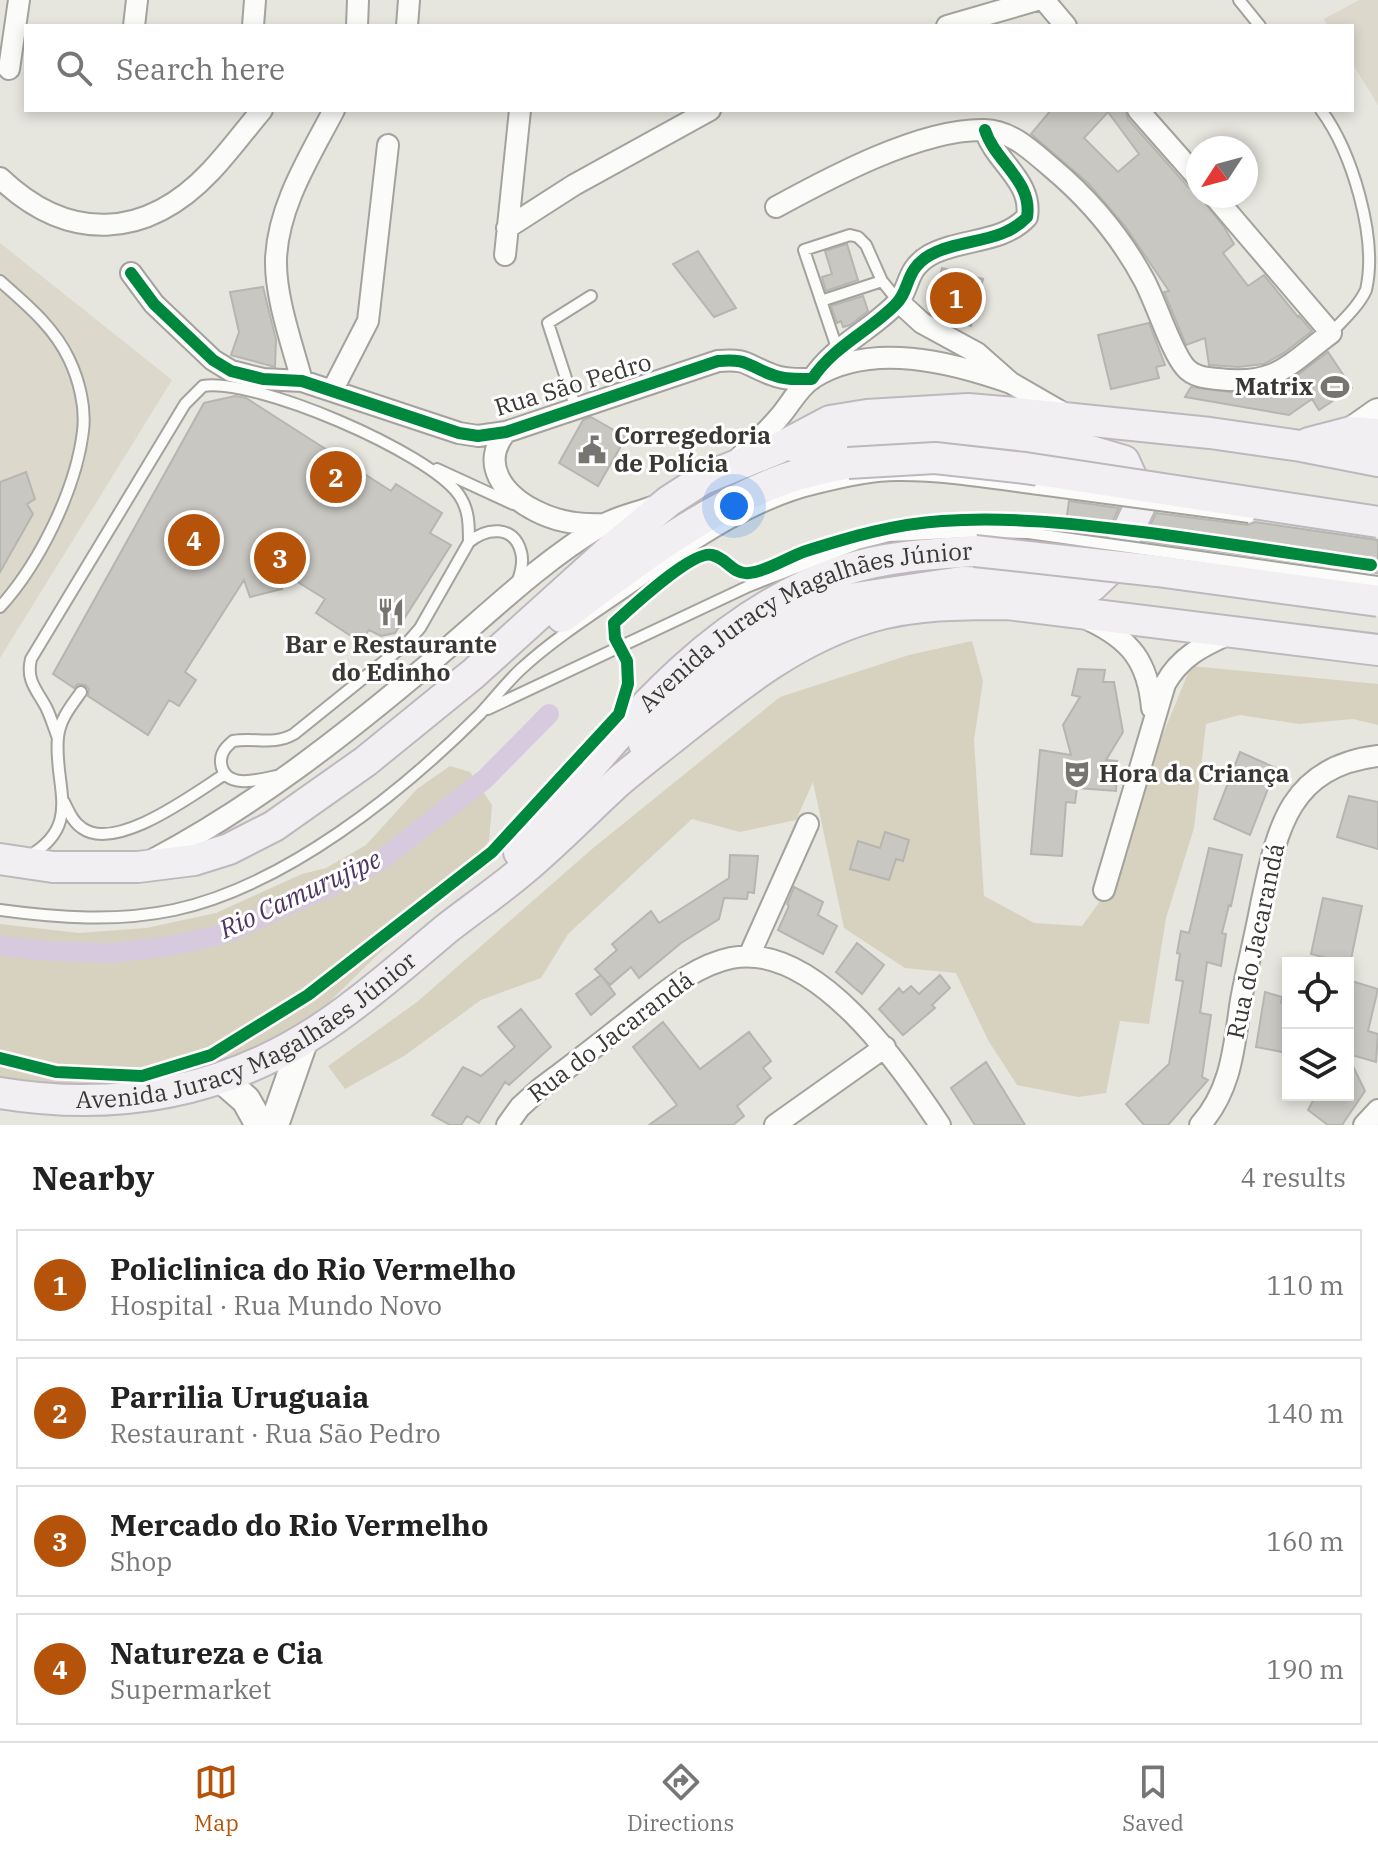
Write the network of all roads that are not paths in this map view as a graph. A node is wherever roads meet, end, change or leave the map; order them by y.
1 (19, 0) edge
2 (137, 0) edge
3 (255, 0) edge
4 (358, 0) edge
5 (409, 0) edge
6 (1037, 0) edge
7 (1044, 0) edge
8 (1239, 0) edge
9 (134, 24) edge
10 (253, 24) edge
11 (357, 24) edge
12 (407, 24) edge
13 (954, 24) edge
14 (1064, 24) edge
15 (1258, 24) edge
16 (12, 70) edge
17 (260, 112) edge
18 (333, 112) edge
19 (520, 112) edge
20 (706, 112) edge
21 (1140, 112) edge
22 (1322, 112) edge
23 (985, 130) junction
24 (388, 145) dead end
25 (1186, 164) edge
26 (0, 178) edge
27 (776, 207) dead end
28 (1224, 208) edge
29 (507, 228) junction
30 (505, 255) dead end
31 (131, 273) dead end
32 (0, 281) edge
33 (882, 281) junction
34 (591, 296) dead end
35 (821, 301) junction
36 (899, 302) junction
37 (1331, 333) junction
38 (837, 348) junction
39 (761, 369) junction
40 (812, 379) junction
41 (302, 381) junction
42 (1011, 383) junction
43 (332, 391) junction
44 (576, 409) junction
45 (1378, 413) edge
46 (781, 415) junction
47 (1072, 418) junction
48 (506, 432) junction
49 (1364, 433) edge
50 (1301, 446) junction
51 (779, 448) junction
52 (1378, 461) edge
53 (424, 463) junction
54 (731, 467) junction
55 (669, 501) junction
56 (536, 511) junction
57 (1268, 519) dead end
58 (1296, 522) dead end
59 (1378, 522) edge
60 (603, 524) junction
61 (1378, 531) edge
62 (469, 542) junction
63 (1378, 582) edge
64 (516, 586) junction
65 (1378, 601) edge
66 (0, 607) edge
67 (1071, 611) junction
68 (1233, 632) junction
69 (1378, 650) edge
70 (473, 674) junction
71 (81, 692) dead end
72 (479, 714) junction
73 (1153, 720) junction
74 (58, 738) junction
75 (1378, 756) edge
76 (294, 773) junction
77 (225, 774) junction
78 (621, 780) junction
79 (64, 802) junction
80 (808, 824) dead end
81 (8, 860) edge
82 (138, 867) junction
83 (1104, 890) dead end
84 (471, 909) junction
85 (0, 910) edge
86 (749, 956) junction
87 (304, 1039) junction
88 (885, 1047) junction
89 (222, 1079) junction
90 (0, 1093) edge
91 (1378, 1110) edge
92 (260, 1125) edge
93 (274, 1125) edge
94 (507, 1125) edge
95 (775, 1125) edge
96 (940, 1125) edge
97 (1200, 1125) edge
98 (1364, 1125) edge

1 - 16 street
2 - 9 street
3 - 10 street
4 - 11 street
5 - 12 street
6 - 13 street
7 - 14 street
8 - 15 lane
17 - 26 street
18 - 41 street
19 - 29 street
20 - 29 street
21 - 25 street
22 - 37 lane
23 - 27 street
23 - 36 street
23 - 37 street
24 - 43 street
28 - 37 street
29 - 30 street
31 - 41 street, Rua São Pedro
32 - 66 lane
33 - 35 lane
33 - 35 lane
33 - 36 lane
34 - 44 lane
35 - 38 lane
36 - 38 street
36 - 42 street
38 - 40 street
39 - 40 street, Rua São Pedro
39 - 44 street, Rua São Pedro
39 - 46 street
40 - 42 street
40 - 46 street
41 - 43 street, Rua São Pedro
42 - 47 street
43 - 48 street, Rua São Pedro
44 - 48 street, Rua São Pedro
45 - 49 street
46 - 54 street
47 - 50 main road
47 - 51 main road
48 - 56 street, Rua São Pedro
49 - 50 main road
50 - 52 main road
51 - 54 main road
51 - 78 main road
53 - 56 lane
53 - 62 lane
53 - 74 lane
54 - 55 main road
55 - 60 street
55 - 70 main road
56 - 60 street, Rua São Pedro
57 - 72 lane, bridge
58 - 61 lane
59 - 70 main road, bridge
60 - 64 street
62 - 64 lane
62 - 77 lane
63 - 72 lane, bridge
64 - 76 street
65 - 84 main road, Avenida Juracy Magalhães Júnior, bridge
67 - 68 main road, Avenida Juracy Magalhães Júnior
67 - 73 street
67 - 78 main road, Avenida Juracy Magalhães Júnior
68 - 69 main road, Avenida Juracy Magalhães Júnior
68 - 73 street
70 - 82 main road
71 - 74 lane
72 - 85 lane
73 - 83 street
74 - 79 lane
75 - 97 street, Rua do Jacarandá
76 - 77 lane
76 - 82 street
77 - 79 lane
78 - 84 main road, Avenida Juracy Magalhães Júnior
79 - 81 lane
80 - 86 street
81 - 82 main road
84 - 87 main road, Avenida Juracy Magalhães Júnior
86 - 88 street
86 - 94 street, Rua do Jacarandá
87 - 89 main road, Avenida Juracy Magalhães Júnior
87 - 93 street
88 - 95 street
88 - 96 street
89 - 90 main road, Avenida Juracy Magalhães Júnior
89 - 92 street
91 - 98 street

